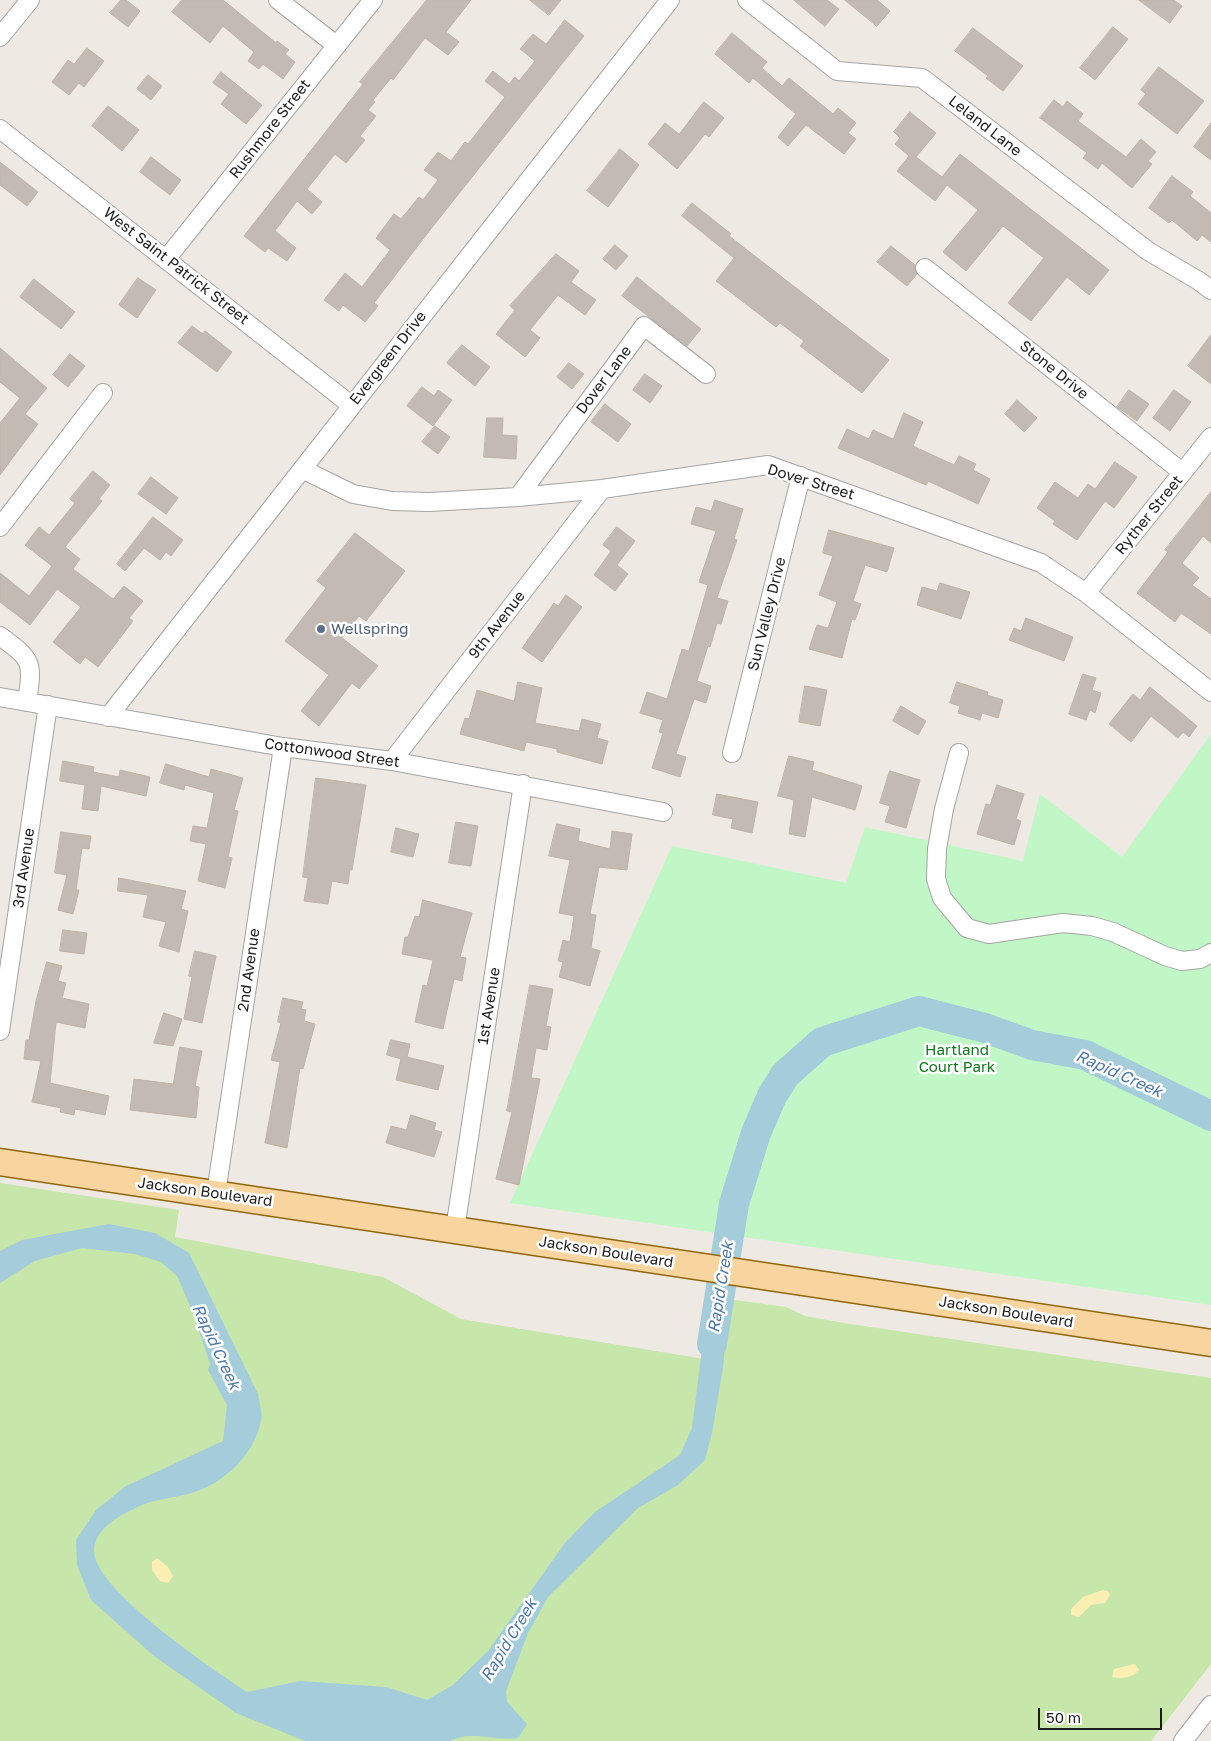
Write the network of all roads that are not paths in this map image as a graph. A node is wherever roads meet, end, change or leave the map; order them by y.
1 (30, 0) edge
2 (278, 0) edge
3 (373, 0) edge
4 (670, 0) edge
5 (747, 0) edge
6 (0, 37) edge
7 (336, 45) junction
8 (0, 129) edge
9 (167, 258) junction
10 (925, 268) dead end
11 (1211, 290) edge
12 (706, 374) dead end
13 (103, 393) dead end
14 (351, 405) junction
15 (1211, 437) edge
16 (304, 470) junction
17 (1182, 472) junction
18 (801, 476) junction
19 (602, 489) junction
20 (518, 497) junction
21 (0, 527) edge
22 (1086, 593) junction
23 (0, 636) edge
24 (1211, 692) edge
25 (0, 697) edge
26 (27, 702) junction
27 (48, 705) junction
28 (108, 717) junction
29 (283, 747) junction
30 (732, 753) dead end
31 (959, 753) dead end
32 (392, 761) junction
33 (524, 784) junction
34 (663, 812) dead end
35 (1211, 954) edge
36 (0, 1031) edge
37 (0, 1162) edge
38 (216, 1193) junction
39 (455, 1229) junction
40 (1211, 1343) edge
41 (1211, 1706) edge
42 (1183, 1741) edge

1 - 6 street
2 - 7 street
3 - 7 street, Rushmore Street
4 - 14 street, Evergreen Drive
5 - 11 street, Leland Lane
7 - 9 street, Rushmore Street
8 - 9 street, West Saint Patrick Street
9 - 14 street, West Saint Patrick Street
10 - 17 street, Stone Drive
12 - 20 street, Dover Lane
13 - 21 street
14 - 16 street, Evergreen Drive
15 - 17 street, Ryther Street
16 - 20 street, Dover Street
16 - 28 street, Evergreen Drive
17 - 22 street, Ryther Street
18 - 19 street, Dover Street
18 - 22 street, Dover Street
18 - 30 street, Sun Valley Drive
19 - 20 street, Dover Street
19 - 32 street, 9th Avenue
22 - 24 street, Dover Street
23 - 26 street
25 - 26 street, Cottonwood Street
26 - 27 street, Cottonwood Street
27 - 28 street, Cottonwood Street
27 - 36 street, 3rd Avenue
28 - 29 street, Cottonwood Street
29 - 32 street, Cottonwood Street
29 - 38 street, 2nd Avenue
31 - 35 street
32 - 33 street, Cottonwood Street
33 - 34 street, Cottonwood Street
33 - 39 street, 1st Avenue
37 - 38 main road, Jackson Boulevard
38 - 39 main road, Jackson Boulevard
39 - 40 main road, Jackson Boulevard
41 - 42 street

